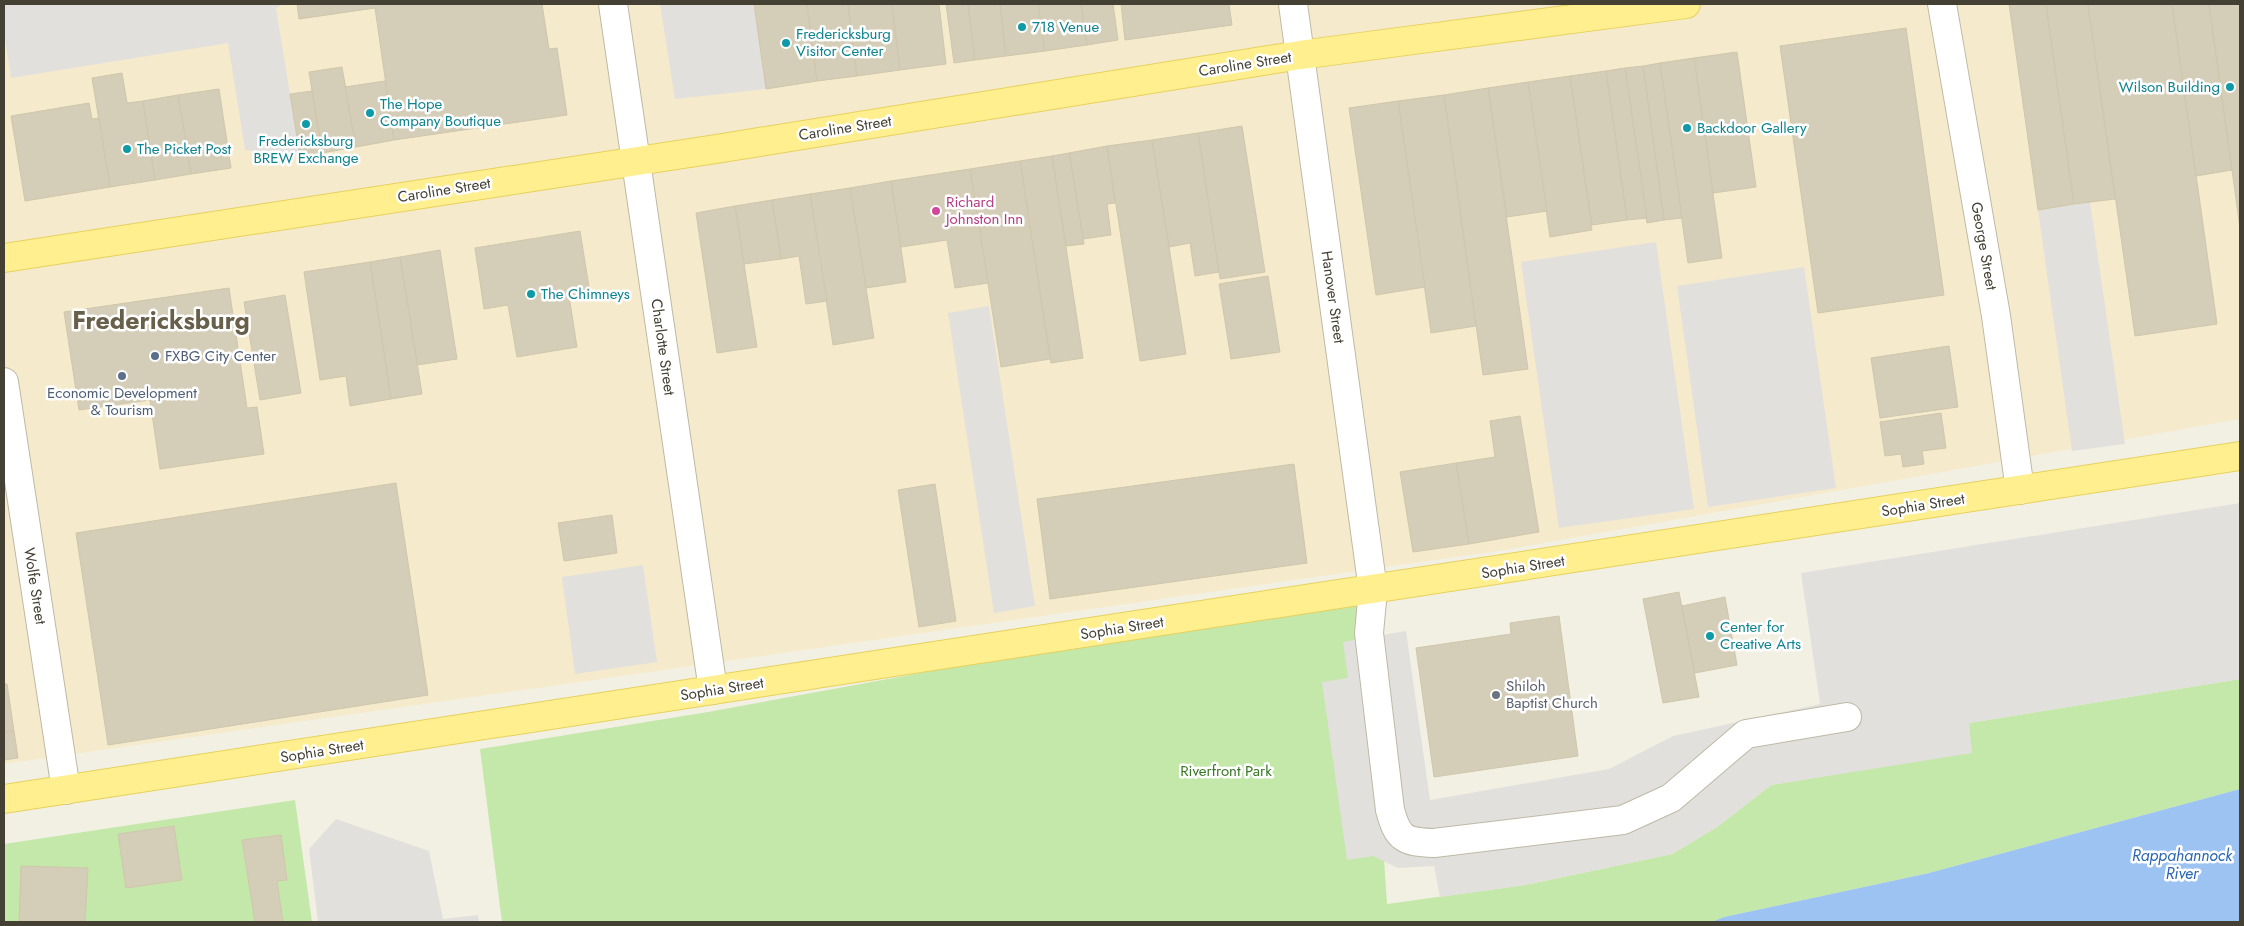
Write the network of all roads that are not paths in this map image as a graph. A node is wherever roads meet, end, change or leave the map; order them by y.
1 (613, 4) edge
2 (1293, 4) edge
3 (1686, 4) edge
4 (1942, 4) edge
5 (1300, 55) junction
6 (636, 161) junction
7 (4, 258) edge
8 (4, 382) edge
9 (2240, 456) edge
10 (2020, 490) junction
11 (1373, 590) junction
12 (713, 690) junction
13 (1847, 717) dead end
14 (66, 790) junction
15 (4, 799) edge

1 - 6 street, Charlotte Street
2 - 5 street, Hanover Street
3 - 5 main road, Caroline Street
4 - 10 street, George Street
5 - 6 main road, Caroline Street
5 - 11 street, Hanover Street
6 - 7 main road, Caroline Street
6 - 12 street, Charlotte Street
8 - 14 street, Wolfe Street
9 - 10 main road, Sophia Street
10 - 11 main road, Sophia Street
11 - 12 main road, Sophia Street
11 - 13 street, Hanover Street
12 - 14 main road, Sophia Street
14 - 15 main road, Sophia Street

